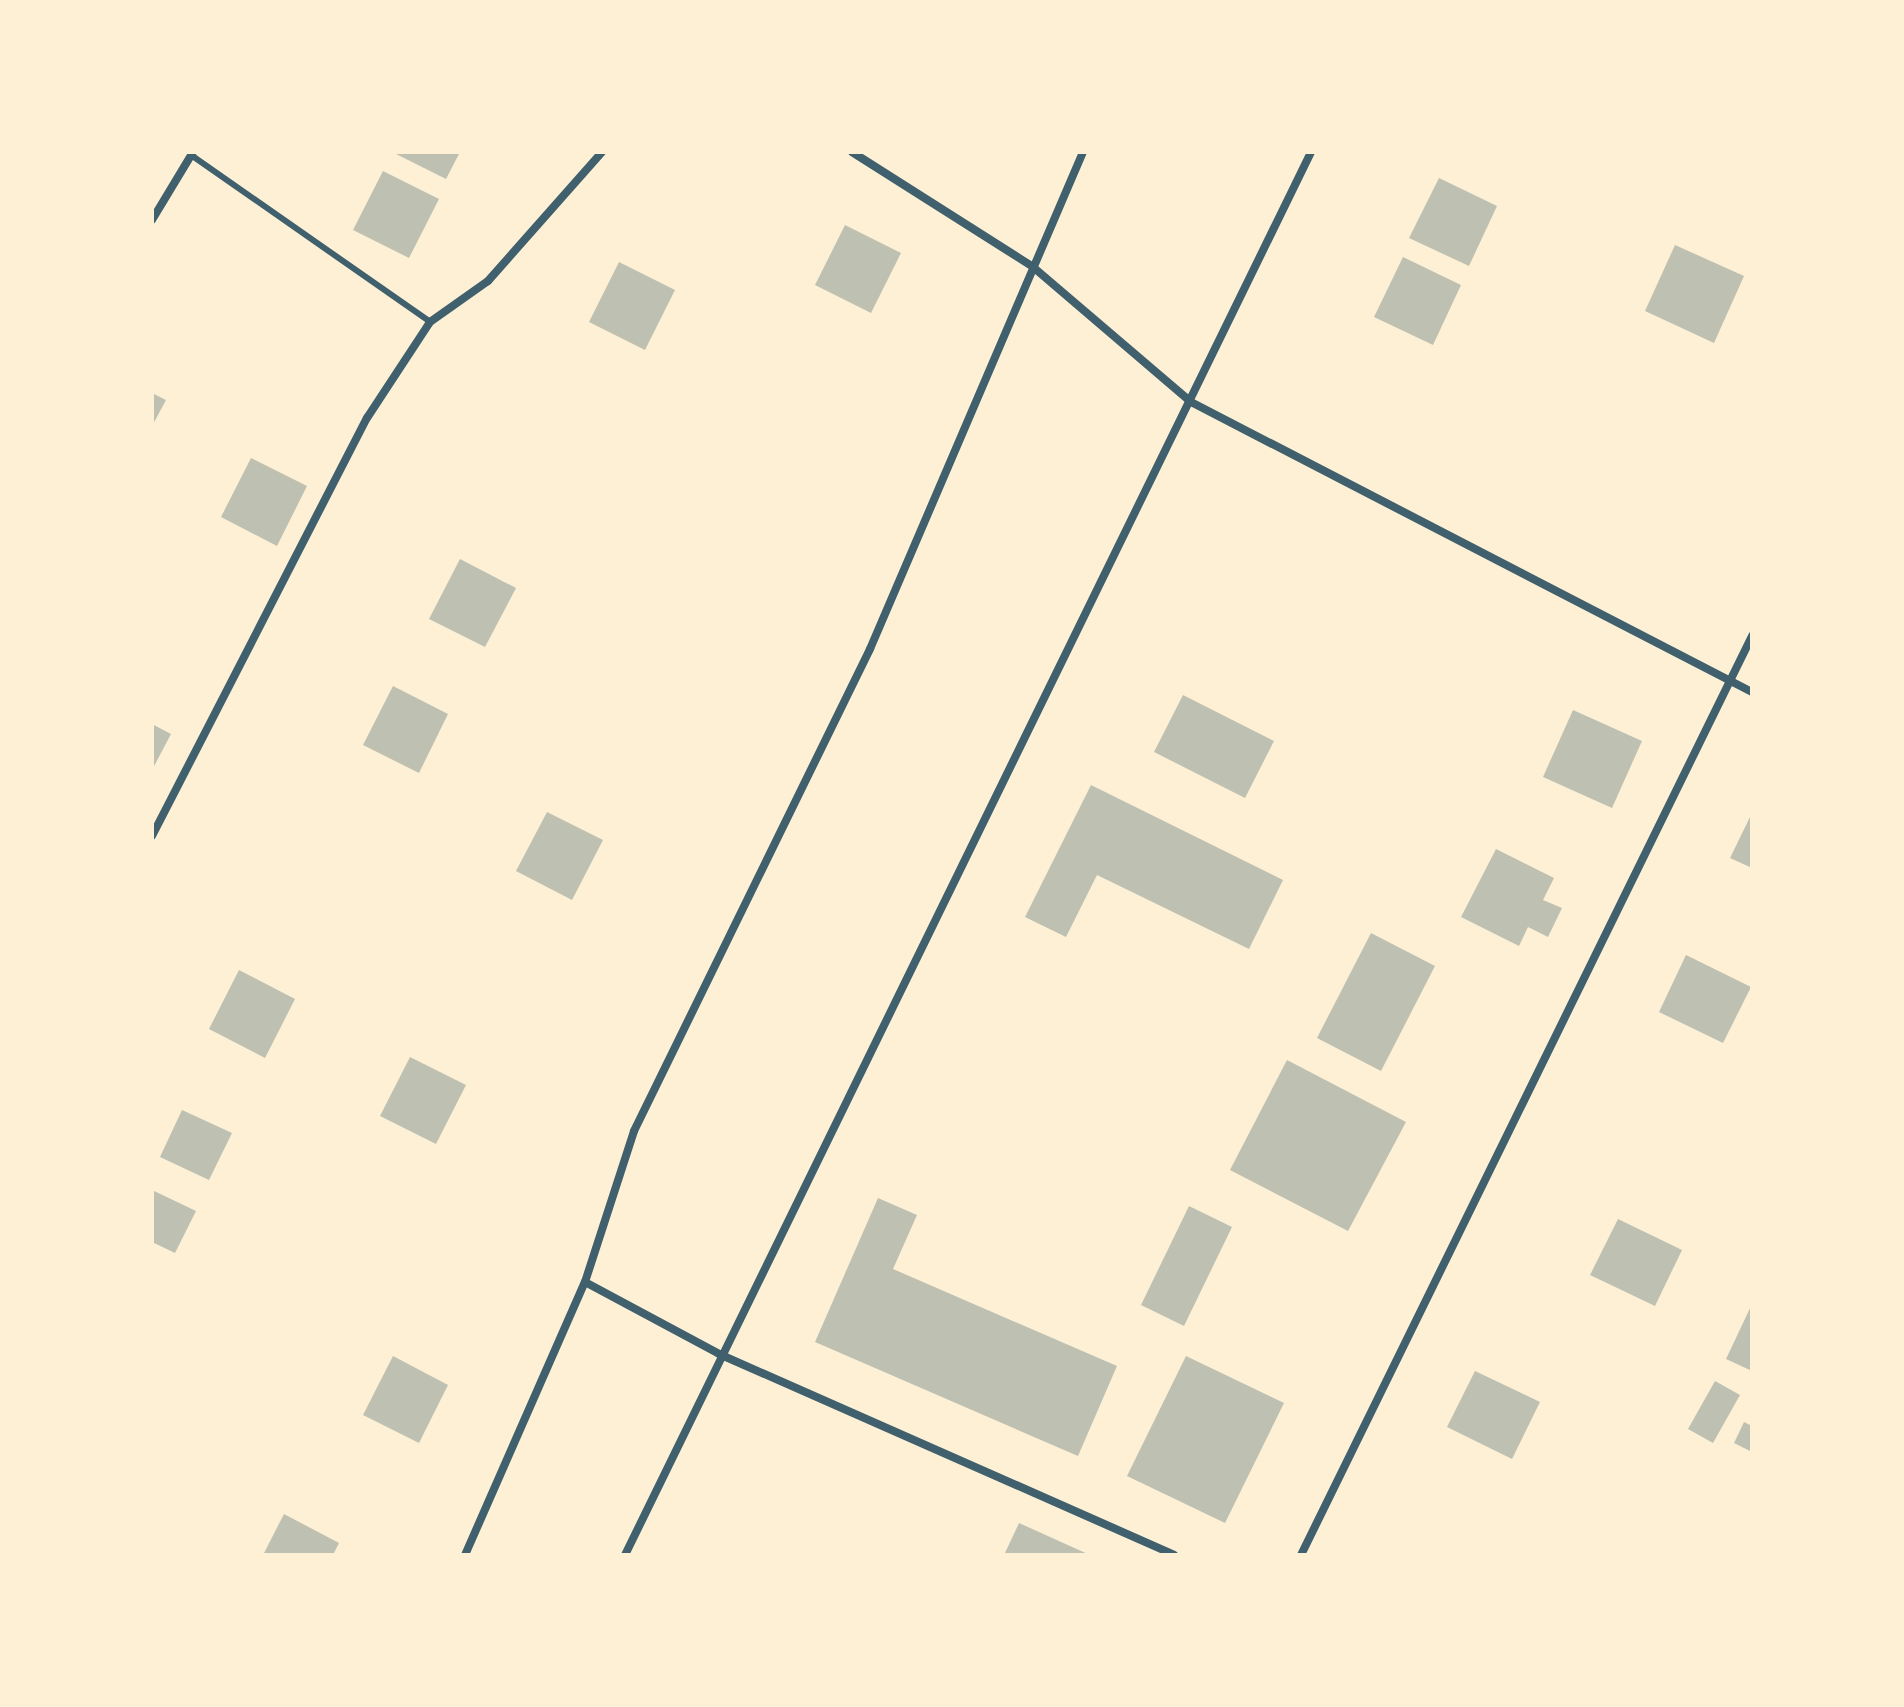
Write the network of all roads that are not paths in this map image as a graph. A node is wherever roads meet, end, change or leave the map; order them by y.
1 (602, 152) edge
2 (852, 152) edge
3 (1083, 152) edge
4 (1311, 152) edge
5 (192, 153) edge
6 (152, 220) edge
7 (1033, 267) junction
8 (430, 322) junction
9 (1191, 402) junction
10 (1752, 636) edge
11 (1730, 683) junction
12 (1752, 692) edge
13 (152, 836) edge
14 (585, 1282) junction
15 (719, 1354) junction
16 (465, 1555) edge
17 (625, 1555) edge
18 (1174, 1555) edge
19 (1301, 1555) edge

1 - 8 street
2 - 7 street
3 - 7 street
4 - 9 street
5 - 6 street
5 - 8 lane
7 - 9 street
7 - 14 street
8 - 13 street
9 - 11 street
9 - 15 street
10 - 11 street
11 - 12 street
11 - 19 street
14 - 15 street
14 - 16 street
15 - 17 street
15 - 18 street

